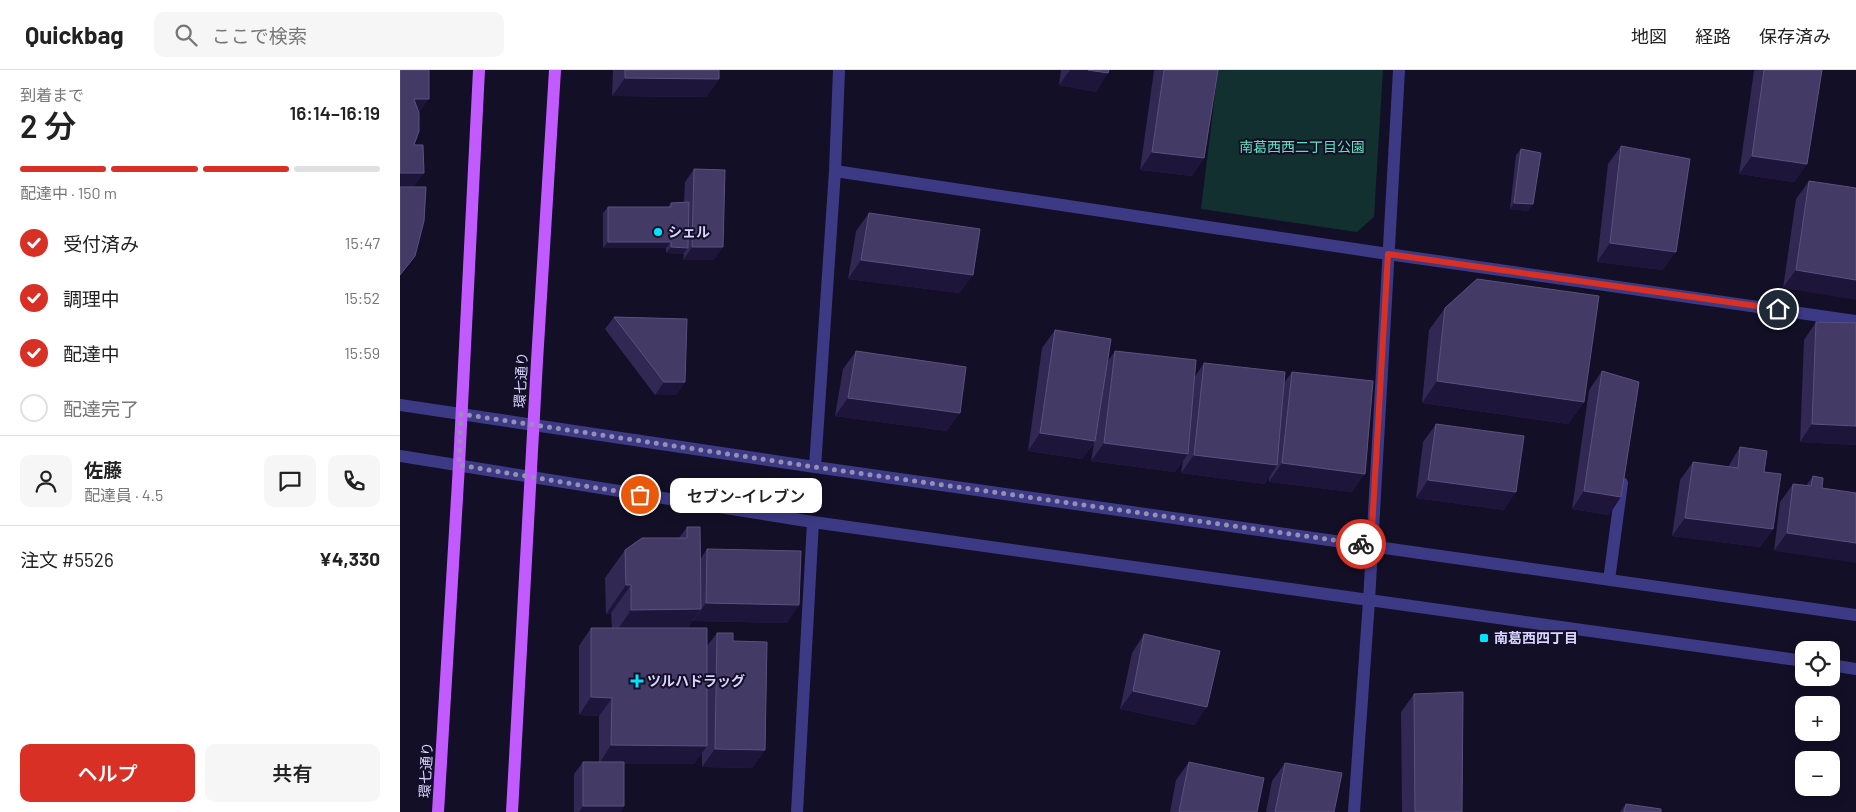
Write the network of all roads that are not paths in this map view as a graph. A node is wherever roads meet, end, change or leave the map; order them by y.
1 (479, 70) edge
2 (555, 70) edge
3 (839, 70) edge
4 (1399, 70) edge
5 (835, 171) junction
6 (1388, 254) junction
7 (1856, 320) edge
8 (400, 405) edge
9 (461, 414) junction
10 (533, 425) junction
11 (400, 456) edge
12 (459, 465) junction
13 (815, 467) junction
14 (1623, 473) edge
15 (531, 477) junction
16 (813, 522) junction
17 (1371, 545) junction
18 (1609, 580) junction
19 (1369, 601) junction
20 (1856, 616) edge
21 (1795, 660) edge
22 (1840, 666) edge
23 (1856, 669) edge
24 (438, 812) edge
25 (512, 812) edge
26 (797, 812) edge
27 (1354, 812) edge

1 - 9 main road, 環七通り
2 - 10 main road, 環七通り
3 - 5 street
4 - 6 street
5 - 6 street
5 - 13 street
6 - 7 street
6 - 17 street
8 - 9 street
9 - 10 street
9 - 12 main road, 環七通り
10 - 13 street
10 - 15 main road, 環七通り
11 - 12 street
12 - 15 street
12 - 24 main road, 環七通り
13 - 17 street
14 - 18 street
15 - 16 street
15 - 25 main road, 環七通り
16 - 19 street
16 - 26 street
17 - 18 street
17 - 19 street
18 - 20 street
19 - 21 street
19 - 27 street
22 - 23 street

